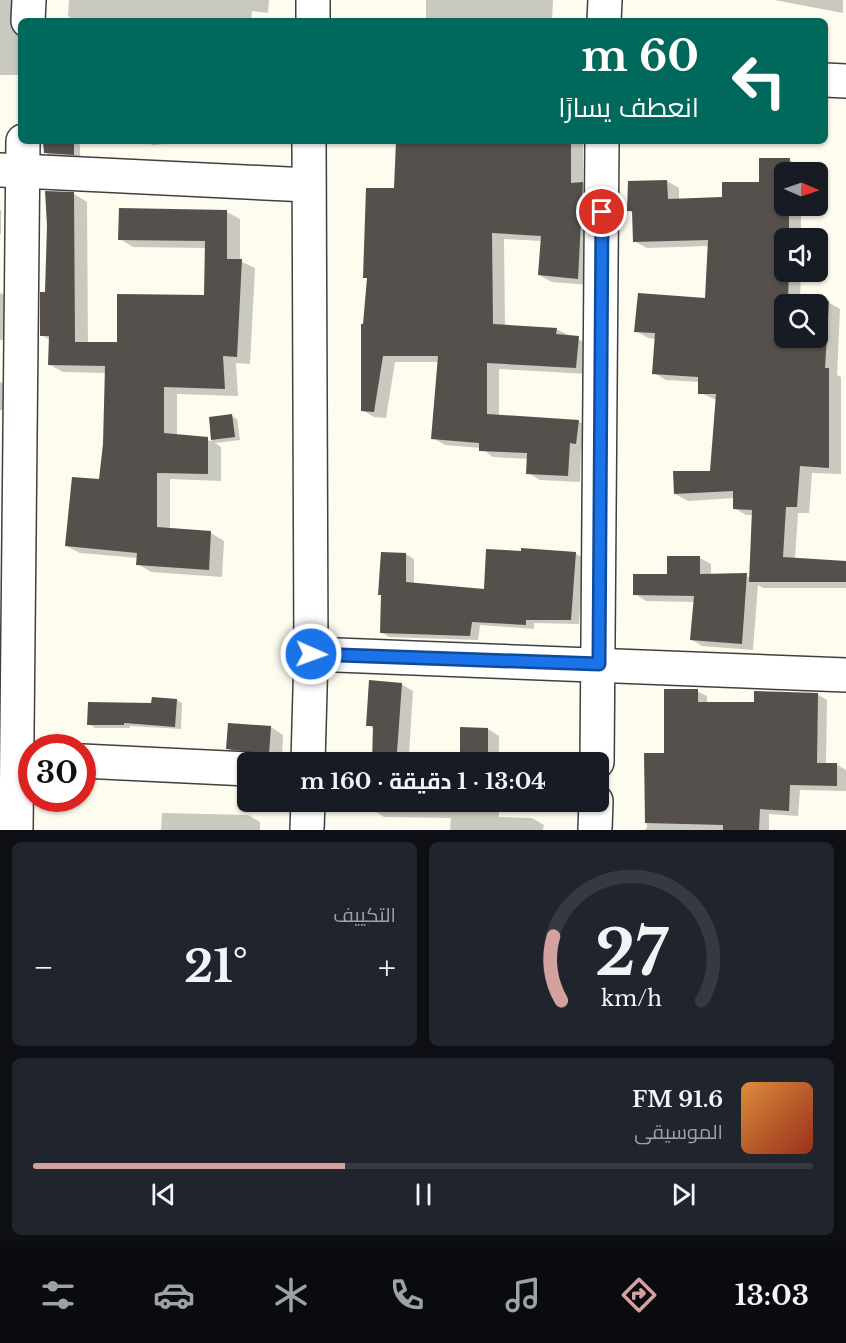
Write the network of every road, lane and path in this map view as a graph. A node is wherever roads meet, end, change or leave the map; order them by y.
1 (29, 0) edge
2 (314, 0) edge
3 (605, 0) edge
4 (28, 18) edge
5 (313, 18) edge
6 (604, 18) edge
7 (828, 80) edge
8 (846, 81) edge
9 (309, 144) edge
10 (602, 144) edge
11 (15, 161) edge
12 (308, 184) junction
13 (311, 654) junction
14 (599, 664) junction
15 (846, 675) edge
16 (309, 752) edge
17 (597, 752) edge
18 (17, 758) edge
19 (96, 762) edge
20 (237, 768) edge
21 (308, 812) edge
22 (596, 812) edge
23 (16, 830) edge
24 (307, 830) edge
25 (595, 830) edge

1 - 4 street
2 - 5 street
3 - 6 street
7 - 8 street
9 - 12 street
10 - 14 street
11 - 12 street
11 - 18 street
12 - 13 street
13 - 14 street
13 - 16 street
14 - 15 street
14 - 17 street
18 - 23 street
19 - 20 street
21 - 24 street
22 - 25 street

